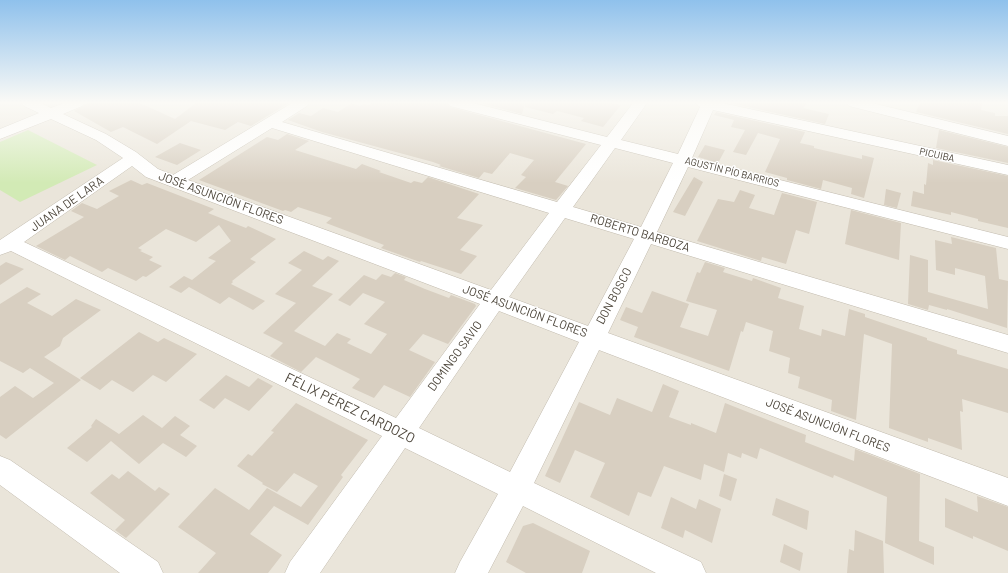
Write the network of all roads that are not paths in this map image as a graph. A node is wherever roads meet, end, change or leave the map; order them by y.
1 (11, 130) edge
2 (85, 130) edge
3 (260, 130) edge
4 (294, 130) edge
5 (561, 130) edge
6 (619, 130) edge
7 (695, 130) edge
8 (824, 130) edge
9 (910, 130) edge
10 (973, 130) edge
11 (0, 134) edge
12 (1008, 141) edge
13 (610, 142) junction
14 (907, 148) junction
15 (133, 158) junction
16 (683, 160) junction
17 (1008, 170) edge
18 (176, 181) junction
19 (561, 209) junction
20 (646, 235) junction
21 (1008, 243) edge
22 (5, 246) edge
23 (495, 300) junction
24 (593, 337) junction
25 (1008, 344) edge
26 (400, 433) junction
27 (0, 469) edge
28 (517, 488) junction
29 (1008, 492) edge
30 (147, 573) edge
31 (301, 573) edge
32 (471, 573) edge
33 (690, 573) edge

1 - 11 street
2 - 15 street, JOSÉ ASUNCIÓN FLORES
3 - 18 street
4 - 19 street, ROBERTO BARBOZA
5 - 13 street, AGUSTÍN PÍO BARRIOS
6 - 13 street, DOMINGO SAVIO
7 - 16 street, DON BOSCO
8 - 14 street, PICUIBA
9 - 14 street
10 - 12 street
13 - 16 street, AGUSTÍN PÍO BARRIOS
13 - 19 street, DOMINGO SAVIO
14 - 17 street, PICUIBA
15 - 18 street, JOSÉ ASUNCIÓN FLORES
15 - 22 street, JUANA DE LARA
16 - 20 street, DON BOSCO
16 - 21 street, AGUSTÍN PÍO BARRIOS
18 - 23 street, JOSÉ ASUNCIÓN FLORES
19 - 20 street, ROBERTO BARBOZA
19 - 23 street, DOMINGO SAVIO
20 - 24 street, DON BOSCO
20 - 25 street, ROBERTO BARBOZA
22 - 26 street, FÉLIX PÉREZ CARDOZO
23 - 24 street, JOSÉ ASUNCIÓN FLORES
23 - 26 street, DOMINGO SAVIO
24 - 28 street, DON BOSCO
24 - 29 street, JOSÉ ASUNCIÓN FLORES
26 - 28 street, FÉLIX PÉREZ CARDOZO
26 - 31 street, DOMINGO SAVIO
27 - 30 street
28 - 32 street, DON BOSCO
28 - 33 street, FÉLIX PÉREZ CARDOZO

